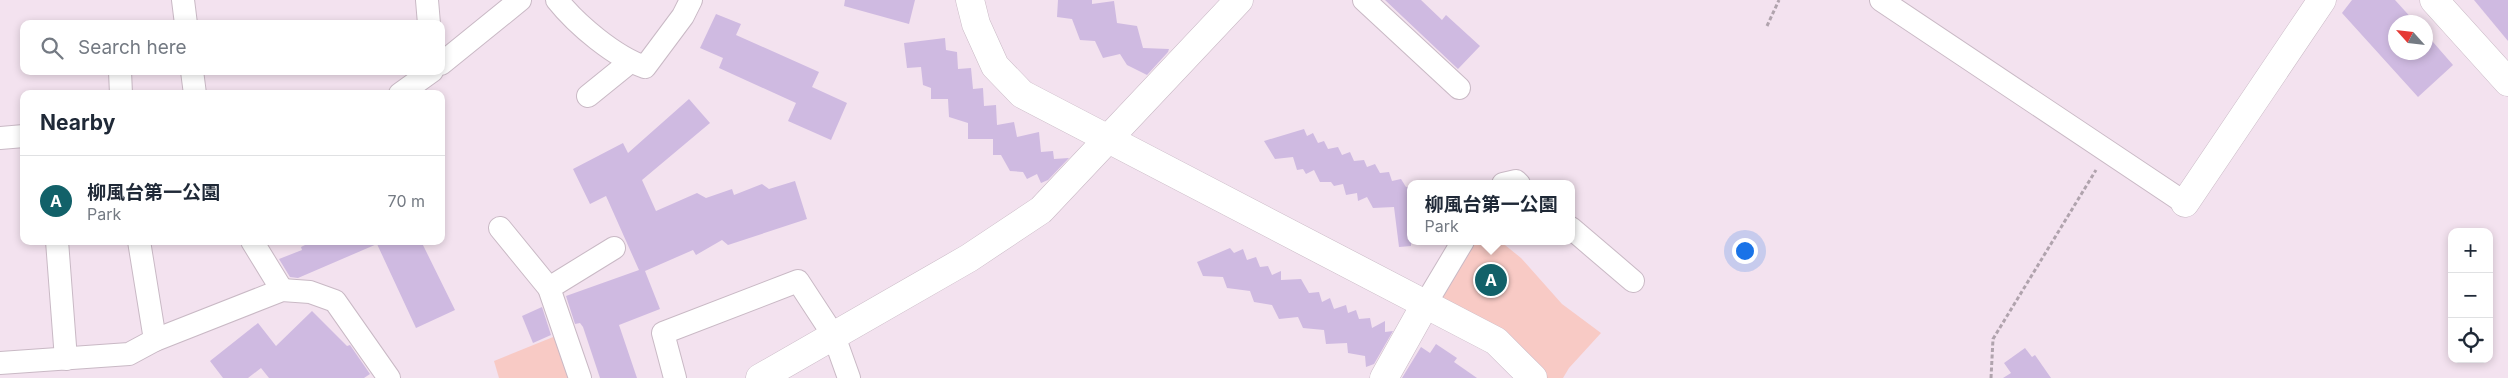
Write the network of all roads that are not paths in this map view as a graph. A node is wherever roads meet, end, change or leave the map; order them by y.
1 (184, 0) edge
2 (427, 0) edge
3 (520, 0) edge
4 (558, 0) edge
5 (691, 0) edge
6 (970, 0) edge
7 (1239, 0) edge
8 (1364, 0) edge
9 (1881, 0) edge
10 (2322, 0) edge
11 (2434, 0) edge
12 (186, 20) edge
13 (429, 20) edge
14 (445, 61) edge
15 (630, 62) junction
16 (120, 75) edge
17 (193, 75) edge
18 (426, 75) edge
19 (2508, 82) edge
20 (1459, 88) dead end
21 (121, 90) edge
22 (194, 90) edge
23 (406, 90) edge
24 (588, 96) dead end
25 (20, 136) edge
26 (0, 138) edge
27 (1108, 140) junction
28 (2185, 203) joint
29 (500, 228) dead end
30 (1575, 231) edge
31 (57, 245) edge
32 (140, 245) edge
33 (254, 245) edge
34 (1462, 245) edge
35 (614, 248) dead end
36 (1633, 281) dead end
37 (549, 288) junction
38 (282, 290) junction
39 (1426, 303) junction
40 (834, 336) junction
41 (155, 340) junction
42 (66, 358) junction
43 (0, 363) edge
44 (389, 378) edge
45 (580, 378) edge
46 (674, 378) edge
47 (760, 378) edge
48 (849, 378) edge
49 (1384, 378) edge
50 (1533, 378) edge

1 - 12 street
2 - 13 street
3 - 14 street
4 - 15 street
5 - 15 street
6 - 27 street
7 - 27 street
8 - 20 street
9 - 28 street
10 - 28 street
11 - 19 street
15 - 24 street
16 - 21 street
17 - 22 street
18 - 23 street
25 - 26 street
27 - 39 street
27 - 40 street
29 - 37 street
30 - 36 street
31 - 42 street
32 - 41 street
33 - 38 street
34 - 39 street
35 - 37 street
37 - 45 street
38 - 41 street
38 - 44 street
39 - 49 street
39 - 50 street
40 - 46 street
40 - 47 street
40 - 48 street
41 - 42 street
42 - 43 street

